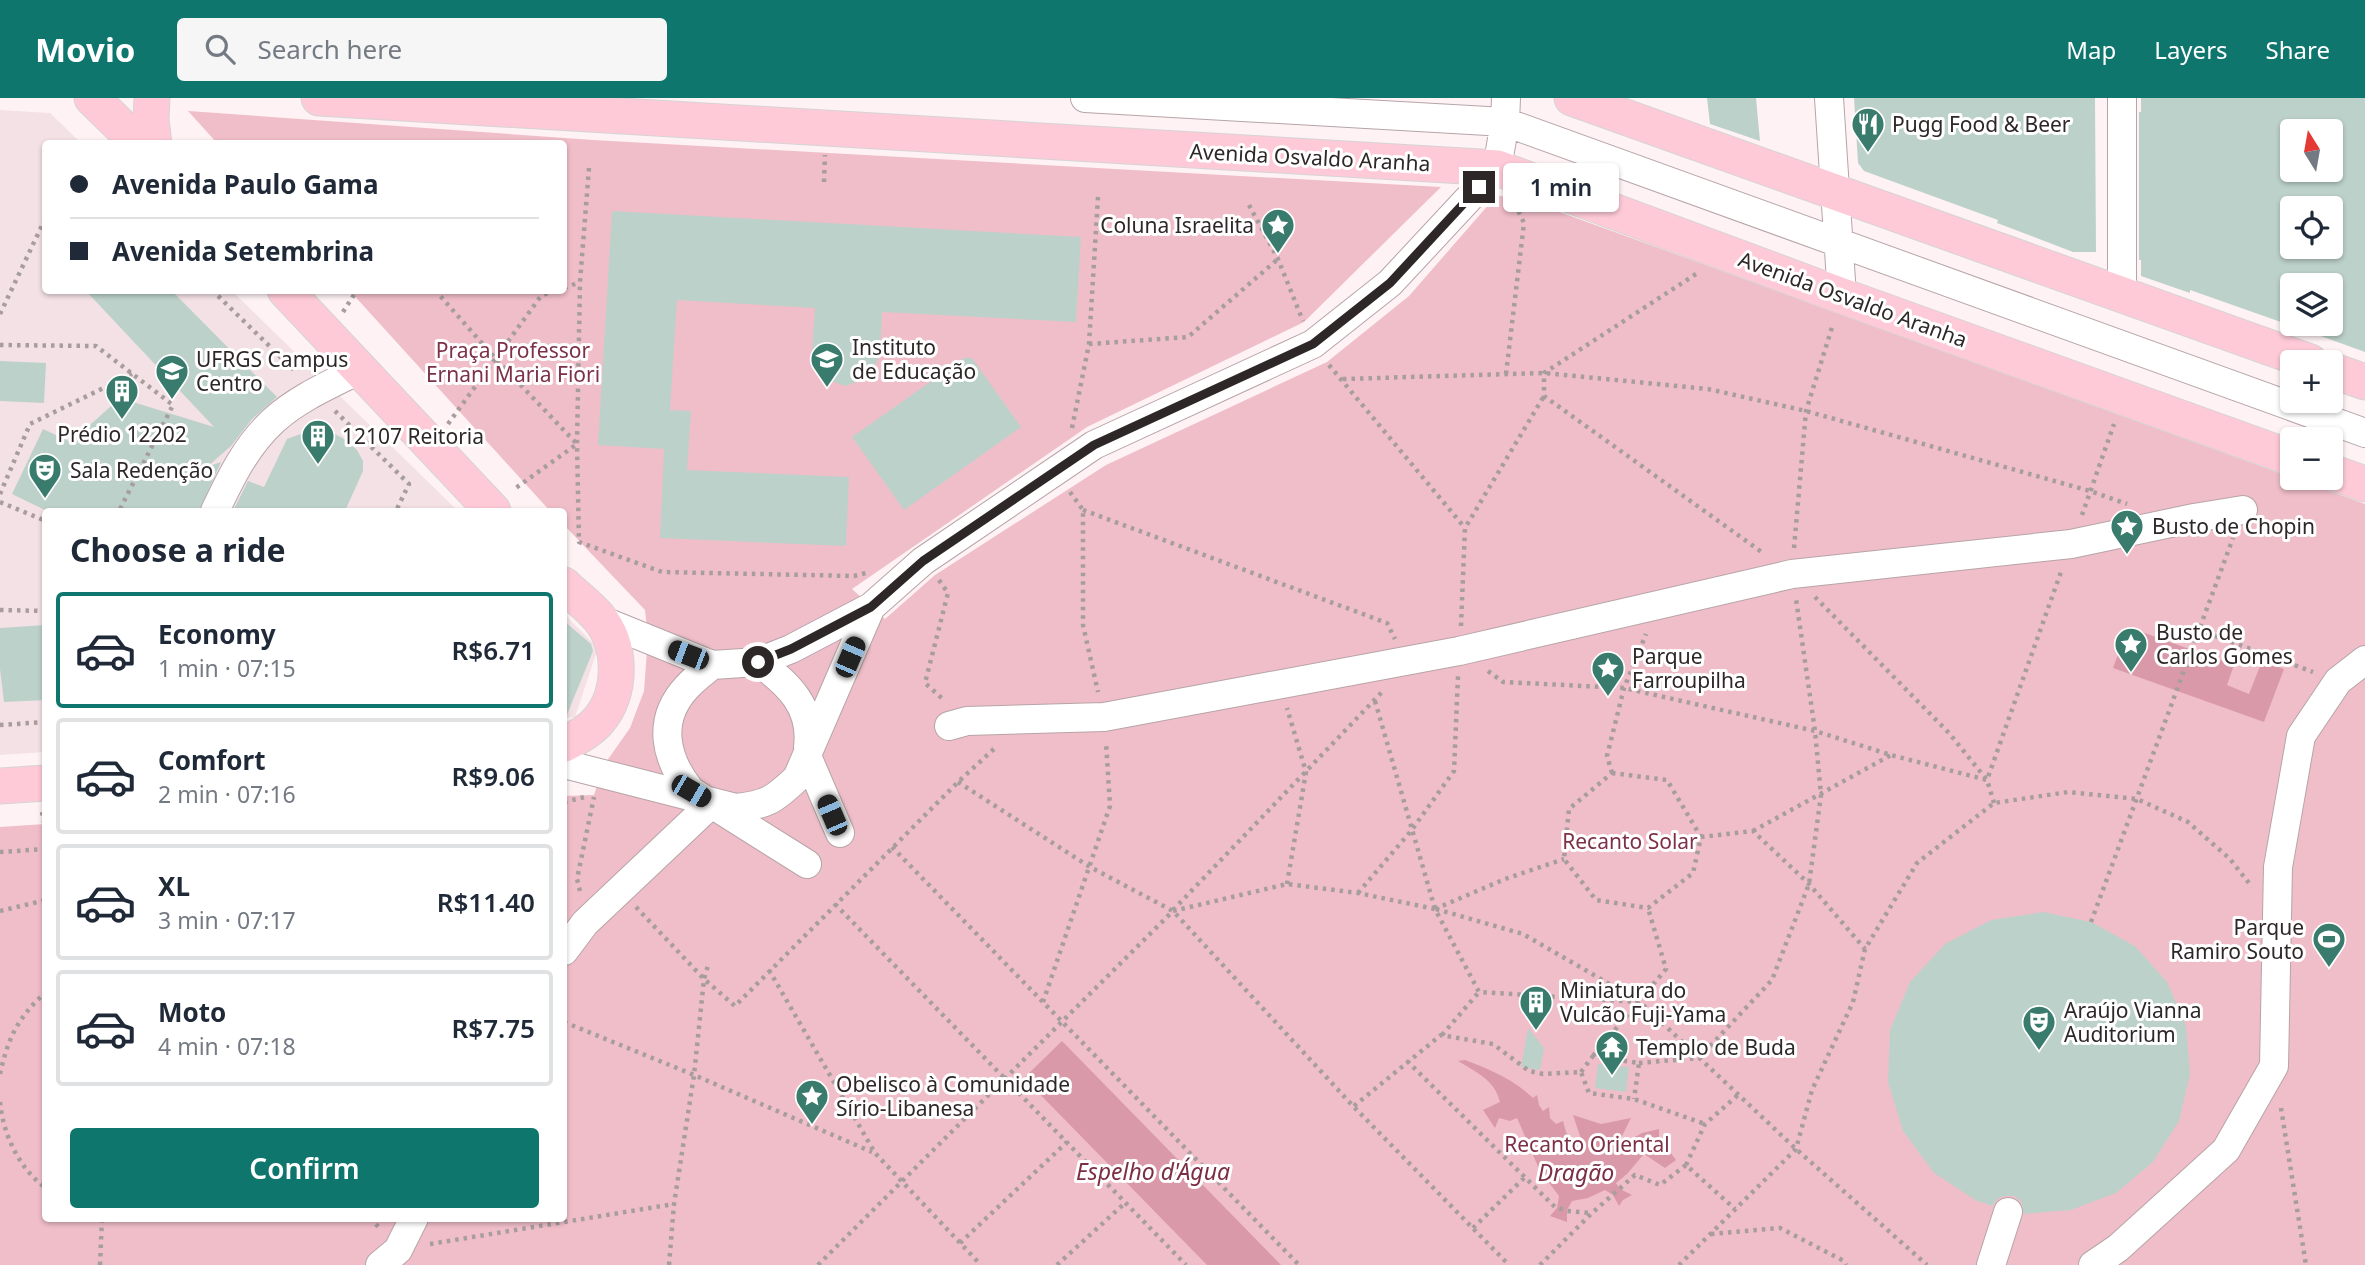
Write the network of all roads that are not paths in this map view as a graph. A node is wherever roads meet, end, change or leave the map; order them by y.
1 (92, 98) edge
2 (152, 98) edge
3 (319, 98) edge
4 (1085, 98) edge
5 (1572, 98) edge
6 (1829, 98) edge
7 (2122, 98) edge
8 (1506, 110) edge
9 (135, 140) edge
10 (154, 140) edge
11 (1497, 168) junction
12 (1835, 191) junction
13 (1838, 244) junction
14 (289, 294) edge
15 (2122, 294) junction
16 (1842, 296) junction
17 (2280, 351) edge
18 (361, 369) junction
19 (2343, 374) edge
20 (2365, 382) edge
21 (2365, 433) edge
22 (2280, 454) edge
23 (2343, 476) edge
24 (2365, 484) edge
25 (216, 508) edge
26 (490, 508) edge
27 (2243, 510) road end
28 (567, 587) edge
29 (871, 607) junction
30 (601, 620) junction
31 (2365, 660) edge
32 (758, 662) junction
33 (712, 665) junction
34 (958, 724) road end
35 (567, 743) edge
36 (807, 756) junction
37 (567, 765) edge
38 (42, 783) edge
39 (0, 786) edge
40 (712, 803) junction
41 (840, 833) dead end
42 (807, 864) dead end
43 (567, 947) edge
44 (2008, 1212) dead end
45 (411, 1222) edge
46 (389, 1257) edge
47 (1992, 1265) edge
48 (2093, 1265) edge

1 - 9 main road
2 - 10 main road
3 - 11 main road, Avenida Osvaldo Aranha
4 - 8 street
5 - 12 main road
6 - 12 street
7 - 15 street
8 - 11 street
8 - 13 street
11 - 16 main road, Avenida Osvaldo Aranha
11 - 29 street
12 - 13 street
12 - 15 main road
13 - 16 street
13 - 21 street
14 - 18 main road
15 - 17 main road
16 - 22 main road, Avenida Osvaldo Aranha
18 - 25 street
18 - 26 main road
19 - 20 main road
23 - 24 main road
27 - 34 street
28 - 30 main road
29 - 32 street
29 - 36 street
30 - 33 street
30 - 35 main road
31 - 48 street
32 - 33 street
32 - 36 street
33 - 40 street
36 - 40 street
36 - 41 street
37 - 40 street
38 - 39 main road
40 - 42 street
40 - 43 street
44 - 47 street
45 - 46 street

